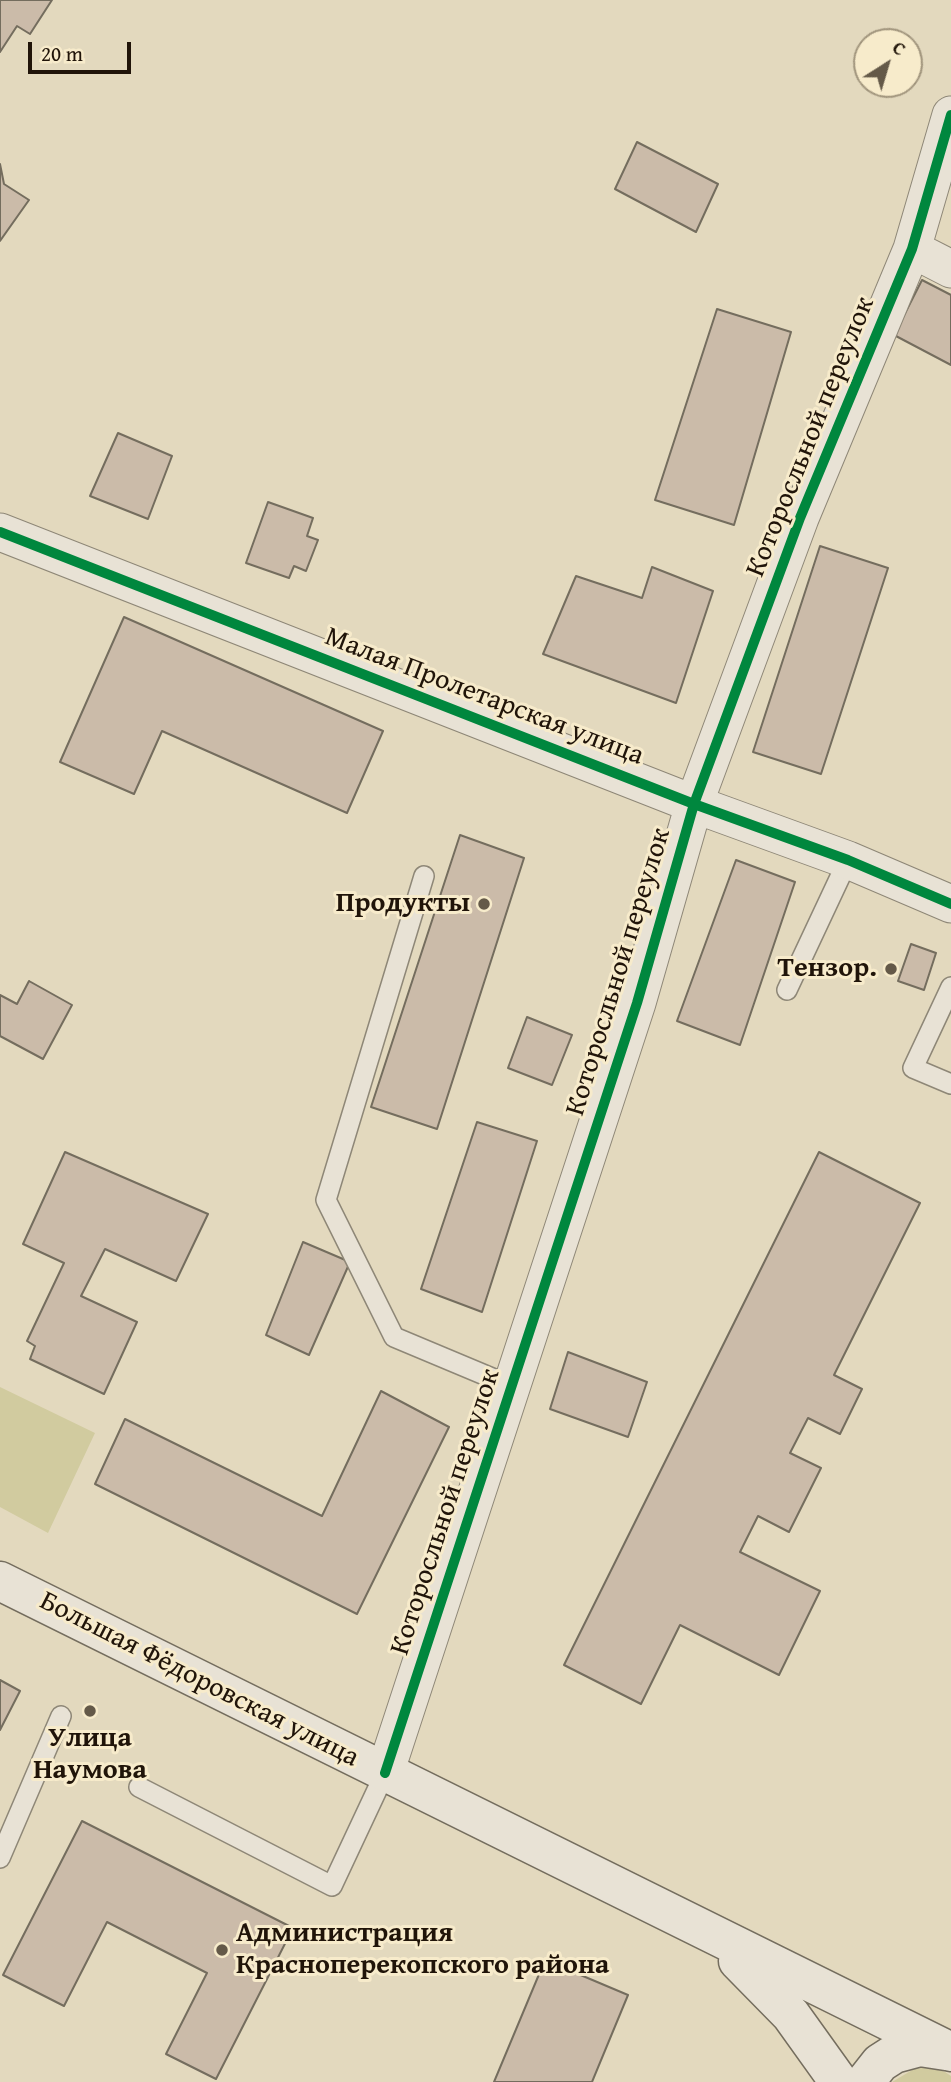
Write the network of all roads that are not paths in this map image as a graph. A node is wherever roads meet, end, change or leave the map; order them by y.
1 (951, 115) edge
2 (912, 249) junction
3 (951, 270) edge
4 (0, 532) edge
5 (694, 804) junction
6 (848, 860) junction
7 (424, 876) dead end
8 (951, 904) edge
9 (951, 987) edge
10 (787, 990) dead end
11 (951, 1084) edge
12 (511, 1386) junction
13 (0, 1581) edge
14 (61, 1716) dead end
15 (385, 1773) junction
16 (139, 1787) dead end
17 (0, 1858) edge
18 (698, 1929) junction
19 (951, 2052) edge
20 (839, 2082) edge
21 (865, 2082) edge

1 - 2 street, Которосльной переулок
2 - 3 street
2 - 5 street, Которосльной переулок
4 - 5 street, Малая Пролетарская улица
5 - 6 street, Малая Пролетарская улица
5 - 12 street, Которосльной переулок
6 - 8 street, Малая Пролетарская улица
6 - 10 lane
7 - 12 lane
9 - 11 lane
12 - 15 street, Которосльной переулок
13 - 15 main road, Большая Фёдоровская улица
14 - 17 lane
15 - 16 lane
15 - 18 main road, Большая Фёдоровская улица
18 - 19 main road, Большая Фёдоровская улица
18 - 20 main road, Большая Фёдоровская улица
19 - 21 main road

